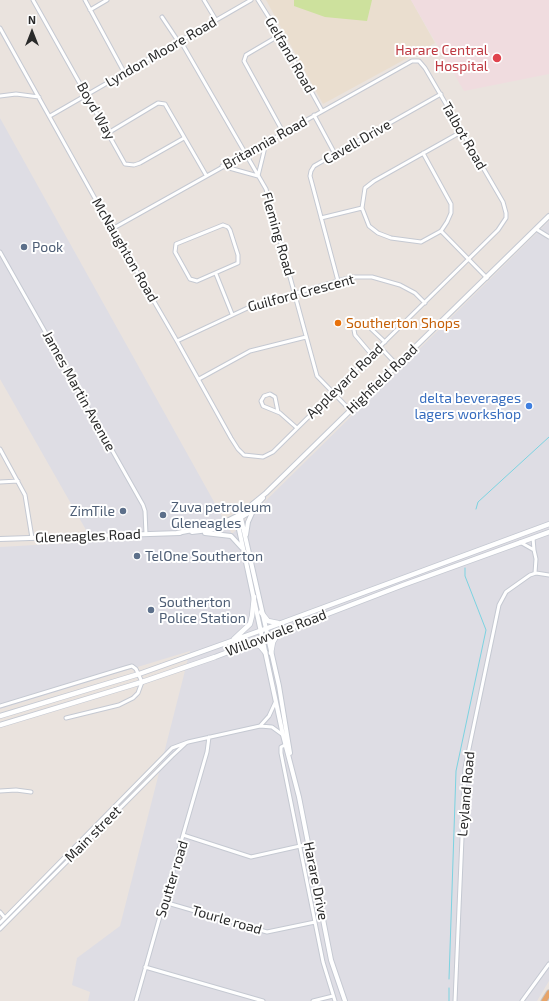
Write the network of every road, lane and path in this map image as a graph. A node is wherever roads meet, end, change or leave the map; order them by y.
1 (33, 0) edge
2 (85, 0) edge
3 (107, 0) edge
4 (204, 0) edge
5 (251, 0) edge
6 (258, 0) edge
7 (90, 10) junction
8 (162, 17) dead end
9 (216, 20) junction
10 (0, 28) edge
11 (280, 35) junction
12 (179, 41) junction
13 (419, 61) joint
14 (124, 72) junction
15 (441, 94) junction
16 (87, 95) junction
17 (0, 96) edge
18 (39, 97) junction
19 (322, 111) junction
20 (314, 115) junction
21 (50, 116) junction
22 (283, 132) junction
23 (461, 132) junction
24 (108, 133) junction
25 (184, 138) junction
26 (266, 143) junction
27 (423, 153) junction
28 (335, 154) junction
29 (245, 155) junction
30 (222, 166) junction
31 (206, 175) junction
32 (258, 176) junction
33 (362, 208) junction
34 (506, 213) joint
35 (549, 216) edge
36 (321, 218) junction
37 (112, 229) junction
38 (536, 229) junction
39 (441, 231) junction
40 (549, 237) edge
41 (0, 252) edge
42 (469, 259) junction
43 (216, 274) junction
44 (487, 278) junction
45 (338, 281) junction
46 (294, 293) junction
47 (425, 303) junction
48 (232, 314) junction
49 (306, 337) junction
50 (177, 341) junction
51 (386, 342) junction
52 (380, 347) junction
53 (372, 355) junction
54 (397, 364) junction
55 (199, 379) junction
56 (332, 394) junction
57 (350, 410) junction
58 (278, 412) junction
59 (297, 428) junction
60 (0, 449) edge
61 (260, 457) joint
62 (18, 481) junction
63 (0, 482) edge
64 (266, 493) junction
65 (255, 507) junction
66 (239, 518) junction
67 (549, 524) edge
68 (198, 532) junction
69 (549, 532) edge
70 (177, 533) junction
71 (146, 534) junction
72 (32, 538) junction
73 (533, 538) junction
74 (0, 539) edge
75 (246, 539) junction
76 (520, 542) junction
77 (244, 550) junction
78 (534, 550) junction
79 (535, 573) junction
80 (549, 575) edge
81 (254, 597) junction
82 (261, 612) junction
83 (283, 623) junction
84 (263, 630) junction
85 (281, 631) junction
86 (265, 637) junction
87 (233, 640) junction
88 (250, 643) junction
89 (265, 652) junction
90 (271, 653) junction
91 (139, 674) junction
92 (142, 682) junction
93 (276, 701) junction
94 (0, 706) edge
95 (0, 716) edge
96 (66, 718) dead end
97 (0, 725) edge
98 (260, 726) junction
99 (283, 735) junction
100 (208, 737) junction
101 (285, 746) junction
102 (290, 759) junction
103 (0, 791) edge
104 (31, 792) dead end
105 (183, 834) junction
106 (309, 844) junction
107 (301, 847) junction
108 (164, 902) junction
109 (0, 914) edge
110 (6, 919) junction
111 (315, 922) junction
112 (0, 923) edge
113 (0, 928) edge
114 (549, 964) edge
115 (145, 967) junction
116 (549, 993) edge
117 (333, 996) junction
118 (136, 1001) edge
119 (263, 1001) edge
120 (313, 1001) edge
121 (334, 1001) edge
122 (345, 1001) edge
123 (455, 1001) edge
124 (522, 1001) edge
125 (544, 1001) edge

1 - 16 street, Boyd Way
2 - 7 street
3 - 7 street
4 - 9 street
5 - 9 street, Lyndon Moore Road
6 - 11 street, Gelfand Road
7 - 14 street
8 - 12 street, Fleming Road
9 - 12 street, Lyndon Moore Road
10 - 18 street, McNaughton Road
11 - 19 street, Gelfand Road
11 - 22 street
12 - 14 street, Lyndon Moore Road
12 - 29 street, Fleming Road
13 - 15 street, Talbot Road
13 - 19 street, Britannia Road
14 - 16 street, Lyndon Moore Road
15 - 23 street, Talbot Road
15 - 28 street, Cavell Drive
16 - 21 street, Lyndon Moore Road
16 - 24 street, Boyd Way
17 - 18 street
18 - 21 street, McNaughton Road
19 - 20 street, Britannia Road
20 - 22 street, Britannia Road
20 - 28 street
21 - 37 street, McNaughton Road
22 - 26 street, Britannia Road
23 - 27 street
23 - 34 street, Talbot Road
24 - 25 street, Boyd Way
24 - 25 street
25 - 31 street
26 - 29 street, Britannia Road
26 - 32 street
27 - 33 street
27 - 39 street
28 - 36 street, Cavell Drive
29 - 30 street, Britannia Road
29 - 32 street, Fleming Road
30 - 31 street, Britannia Road
30 - 32 street
31 - 37 street, Britannia Road
32 - 46 street, Fleming Road
33 - 36 street
33 - 39 street
34 - 42 street, Appleyard Road
35 - 38 street, Highfield Road
36 - 45 street, Cavell Drive
37 - 50 street, McNaughton Road
38 - 40 street
38 - 44 street, Highfield Road
39 - 42 street
41 - 71 street, James Martin Avenue
42 - 44 street
42 - 47 street, Appleyard Road
43 - 43 street
43 - 48 street
44 - 54 street, Highfield Road
45 - 46 street, Guilford Crescent
45 - 47 street, Guilford Crescent
46 - 48 street, Guilford Crescent
46 - 49 street, Fleming Road
47 - 51 street, Appleyard Road
48 - 50 street, Guilford Crescent
49 - 55 street
49 - 56 street, Fleming Road
50 - 55 street, McNaughton Road
51 - 52 street, Appleyard Road
51 - 53 street
52 - 53 street, Appleyard Road
52 - 54 street
53 - 56 street, Appleyard Road
54 - 57 street, Highfield Road
55 - 61 street, McNaughton Road
56 - 57 street, Fleming Road
56 - 59 street, Appleyard Road
57 - 64 street, Highfield Road
58 - 58 street
58 - 59 street
59 - 61 street, Appleyard Road
60 - 62 street
62 - 63 street
62 - 72 street
64 - 65 street, Highfield Road
64 - 66 street, Highfield Road
65 - 66 street, Highfield Road
65 - 75 street
66 - 68 street, Gleneagles Road
66 - 70 street, Gleneagles Road
66 - 75 street, Harare Drive
66 - 77 street, Harare Drive
67 - 83 main road, Willowvale Road
68 - 70 street, Gleneagles Road
68 - 77 street
69 - 73 main road, Willowvale Road
70 - 71 street, Gleneagles Road
71 - 72 street, Gleneagles Road
72 - 74 street, Gleneagles Road
73 - 76 main road, Willowvale Road
73 - 78 street
75 - 82 street, Harare Drive
76 - 78 street
76 - 85 main road, Willowvale Road
77 - 81 street, Harare Drive
78 - 79 street
79 - 80 street
79 - 123 street, Leyland Road
81 - 84 street, Harare Drive
81 - 87 main road
82 - 83 main road
82 - 84 street, Harare Drive
83 - 84 main road, Willowvale Road
84 - 86 street, Harare Drive
84 - 87 main road, Willowvale Road
85 - 86 main road, Willowvale Road
85 - 90 main road
86 - 88 main road, Willowvale Road
86 - 89 street, Harare Drive
86 - 90 street, Harare Drive
87 - 91 main road, Willowvale Road
88 - 89 main road
88 - 92 main road, Willowvale Road
89 - 93 street, Harare Drive
90 - 102 street, Harare Drive
91 - 92 street
91 - 94 street
91 - 95 main road, Willowvale Road
92 - 96 street
92 - 97 main road, Willowvale Road
93 - 98 street
93 - 99 street, Harare Drive
98 - 99 street, Main street
98 - 100 street, Main street
99 - 101 street, Harare Drive
100 - 105 street
100 - 110 street, Main street
101 - 102 street, Harare Drive
101 - 107 street
102 - 106 street, Harare Drive
103 - 104 street
105 - 107 street, Soutter road
105 - 108 street, Soutter road
106 - 107 street, Soutter road
106 - 122 street, Harare Drive
107 - 111 street
108 - 111 street, Tourle road
108 - 115 street, Soutter road
109 - 110 street
110 - 112 street, Main street
110 - 113 street, Main street
111 - 117 street
114 - 124 street
115 - 118 street, Soutter road
115 - 119 street
116 - 125 highway
117 - 120 street
117 - 121 street

